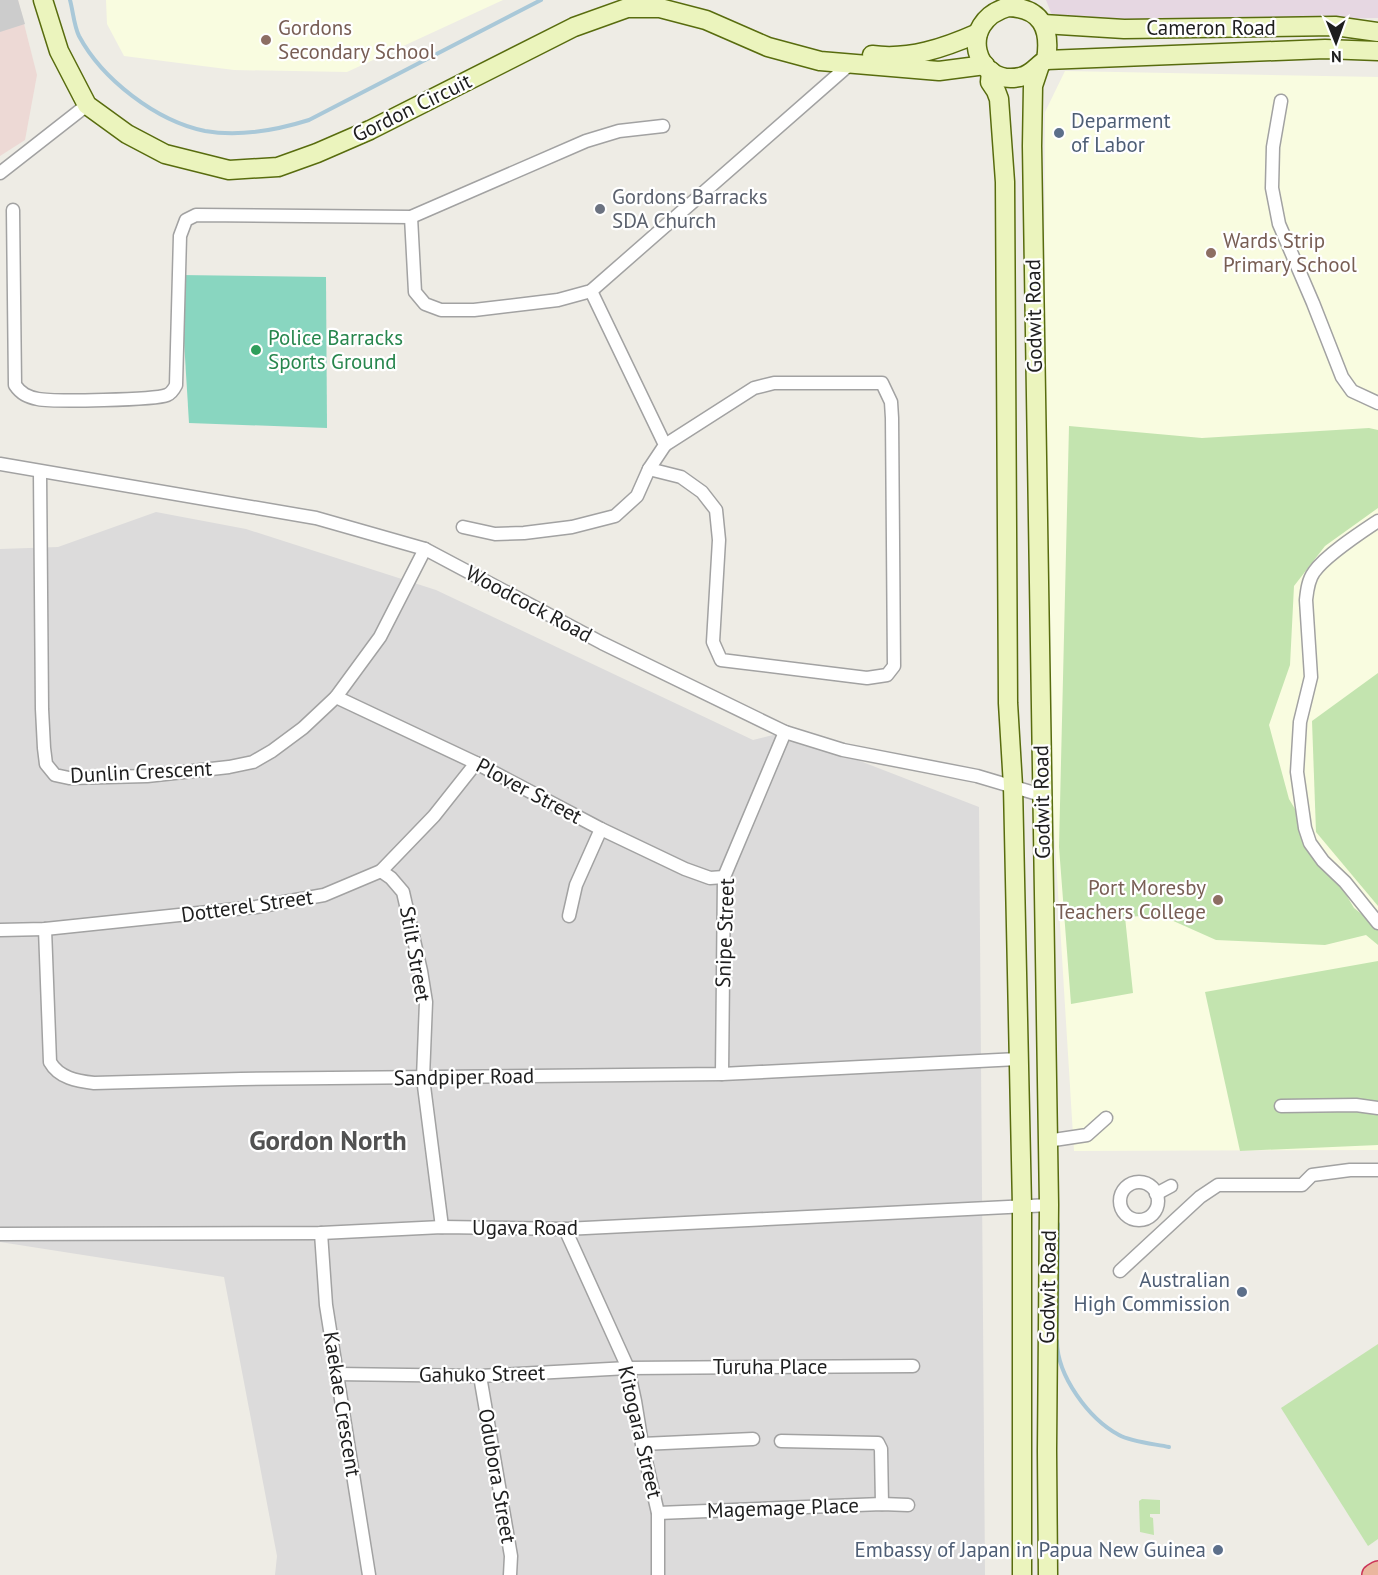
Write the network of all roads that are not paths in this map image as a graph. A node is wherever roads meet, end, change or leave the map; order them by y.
1 (43, 0) edge
2 (984, 0) edge
3 (1028, 0) edge
4 (649, 4) edge
5 (1041, 21) junction
6 (980, 28) junction
7 (1378, 32) edge
8 (1378, 51) edge
9 (1043, 63) junction
10 (849, 65) junction
11 (988, 68) junction
12 (1281, 101) dead end
13 (87, 105) junction
14 (663, 126) dead end
15 (0, 173) edge
16 (13, 210) dead end
17 (411, 217) junction
18 (591, 291) junction
19 (1378, 403) edge
20 (665, 445) junction
21 (0, 464) edge
22 (649, 469) junction
23 (40, 472) junction
24 (1378, 521) edge
25 (463, 527) dead end
26 (425, 549) junction
27 (336, 697) junction
28 (785, 732) junction
29 (476, 763) junction
30 (1013, 786) junction
31 (1041, 795) junction
32 (601, 830) junction
33 (381, 871) junction
34 (724, 877) junction
35 (569, 916) dead end
36 (1378, 923) edge
37 (45, 928) junction
38 (0, 930) edge
39 (1019, 1059) junction
40 (722, 1074) junction
41 (423, 1078) junction
42 (1281, 1106) dead end
43 (1378, 1108) edge
44 (1106, 1118) dead end
45 (1047, 1142) junction
46 (1378, 1170) edge
47 (1171, 1186) dead end
48 (1156, 1194) junction
49 (1049, 1205) junction
50 (1022, 1206) junction
51 (1148, 1217) junction
52 (442, 1227) junction
53 (565, 1229) junction
54 (1163, 1230) junction
55 (321, 1233) junction
56 (0, 1234) edge
57 (1120, 1271) dead end
58 (913, 1366) dead end
59 (628, 1368) junction
60 (336, 1374) junction
61 (480, 1376) junction
62 (753, 1439) dead end
63 (781, 1441) dead end
64 (642, 1444) junction
65 (882, 1504) junction
66 (908, 1504) dead end
67 (658, 1513) junction
68 (1378, 1572) edge
69 (369, 1575) edge
70 (510, 1575) edge
71 (658, 1575) edge
72 (1022, 1575) edge
73 (1048, 1575) edge
74 (1373, 1575) edge

1 - 13 main road, Gordon Circuit
2 - 6 main road
3 - 5 main road
4 - 10 main road, Gordon Circuit
4 - 13 main road, Gordon Circuit
5 - 6 main road
5 - 7 main road, Cameron Road
5 - 9 main road
6 - 10 main road, Gordon Circuit
6 - 11 main road
8 - 9 main road, Cameron Road
9 - 11 main road
9 - 31 main road, Godwit Road
10 - 11 main road, Gordon Circuit
10 - 18 street
11 - 30 main road, Godwit Road
12 - 19 street
13 - 15 street
14 - 17 street
16 - 17 street
17 - 18 street
18 - 20 street
20 - 22 street
20 - 22 street
21 - 23 street, Woodcock Road
22 - 25 street
23 - 26 street, Woodcock Road
23 - 27 street, Dunlin Crescent
24 - 36 street
26 - 27 street, Dunlin Crescent
26 - 28 street, Woodcock Road
27 - 29 street, Plover Street
28 - 30 street, Woodcock Road
28 - 34 street, Snipe Street
29 - 32 street, Plover Street
29 - 33 street, Dotterel Street
30 - 31 street, Woodcock Road
30 - 39 main road, Godwit Road
31 - 45 main road, Godwit Road
32 - 34 street, Plover Street
32 - 35 street
33 - 37 street, Dotterel Street
33 - 41 street, Stilt Street
34 - 40 street, Snipe Street
37 - 38 street, Dotterel Street
37 - 41 street, Sandpiper Road
39 - 40 street, Sandpiper Road
39 - 50 main road, Godwit Road
40 - 41 street, Sandpiper Road
41 - 52 street, Stilt Street
42 - 43 street
44 - 45 street
45 - 49 main road, Godwit Road
46 - 54 street
47 - 48 street
48 - 51 street
48 - 51 street
49 - 50 street, Ugava Road
49 - 73 main road, Godwit Road
50 - 53 street, Ugava Road
50 - 72 main road, Godwit Road
51 - 54 street
52 - 53 street, Ugava Road
52 - 55 street, Ugava Road
53 - 59 street, Kitogara Street
54 - 57 street
55 - 56 street, Ugava Road
55 - 60 street, Kaekae Crescent
58 - 59 street, Turuha Place
59 - 61 street, Gahuko Street
59 - 64 street, Kitogara Street
60 - 61 street, Gahuko Street
60 - 69 street, Kaekae Crescent
61 - 70 street, Odubora Street
62 - 64 street
63 - 65 street
64 - 67 street, Kitogara Street
65 - 66 street, Magemage Place
65 - 67 street, Magemage Place
67 - 71 street, Kitogara Street
68 - 74 highway

